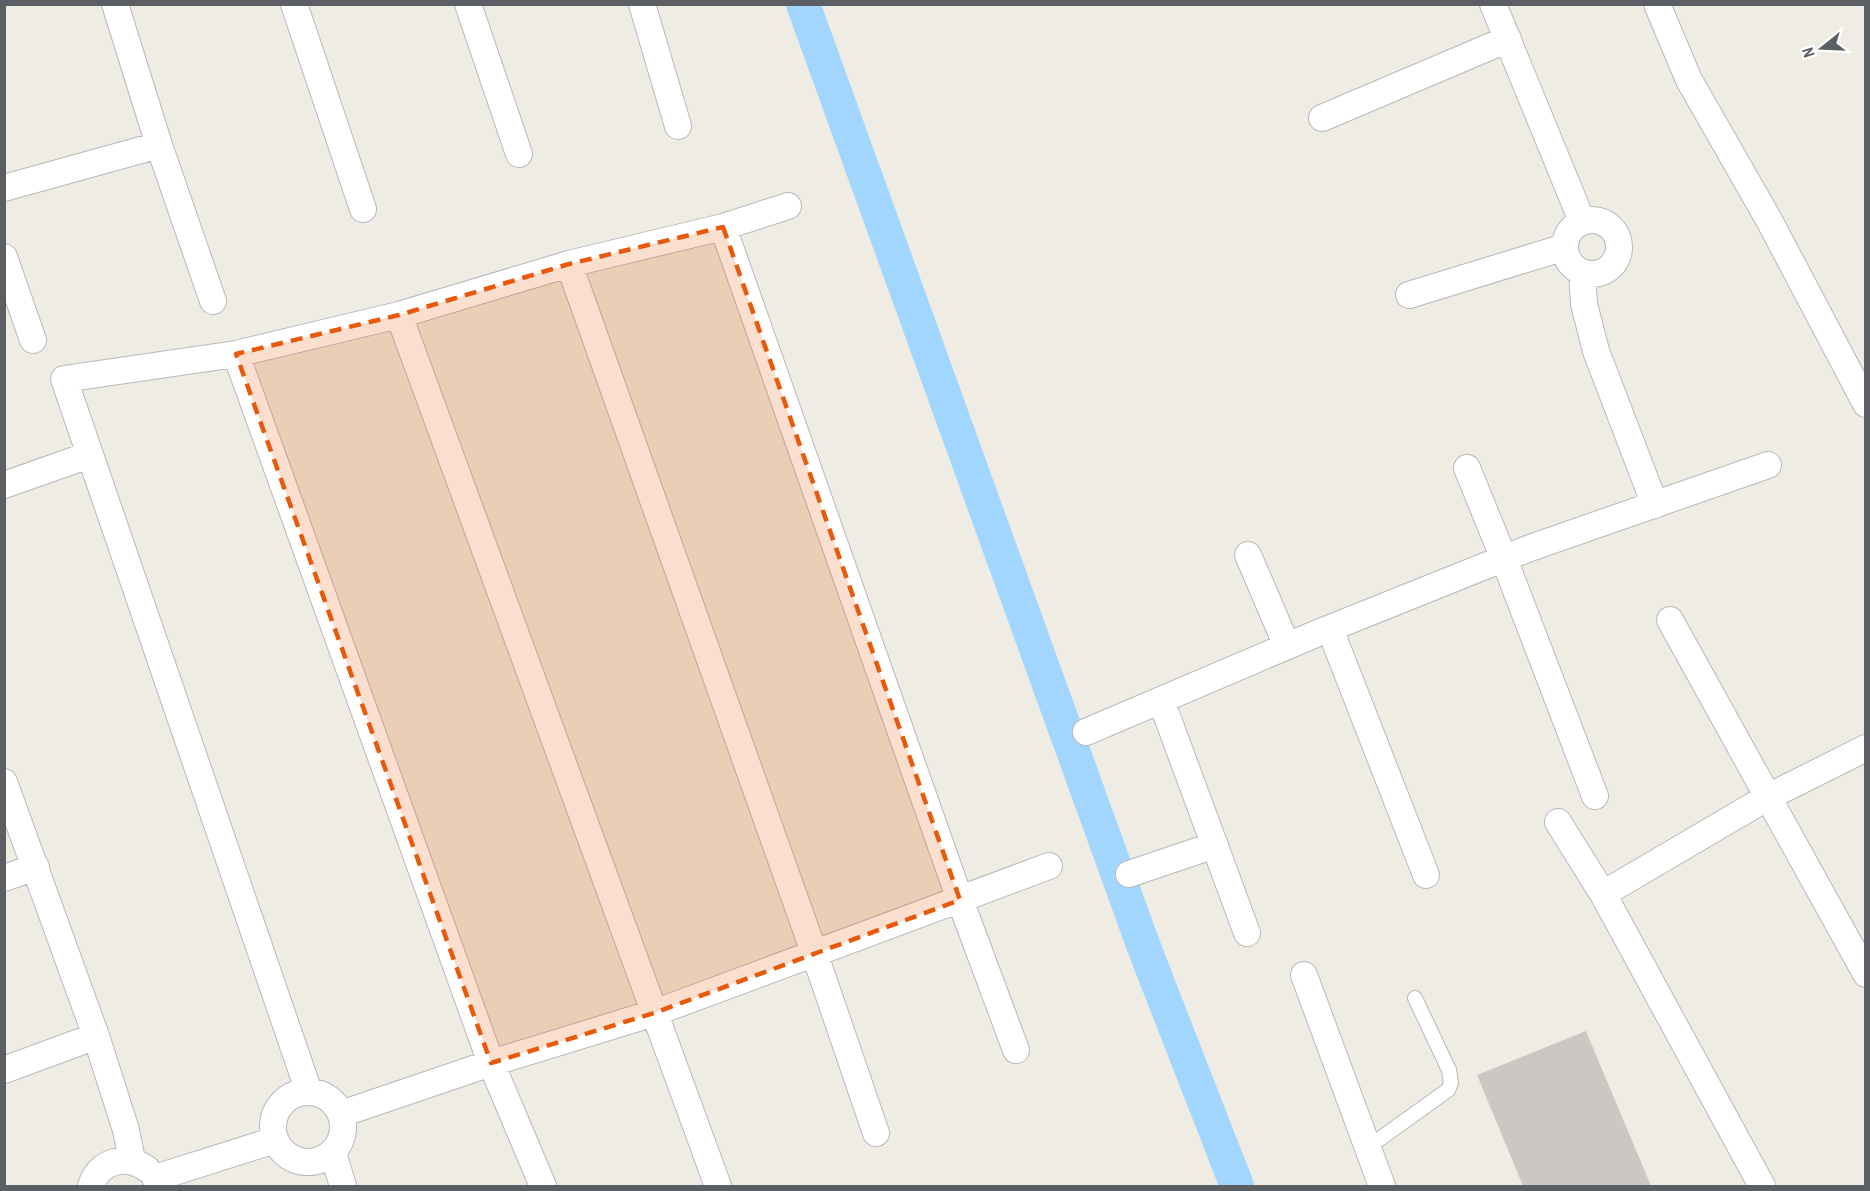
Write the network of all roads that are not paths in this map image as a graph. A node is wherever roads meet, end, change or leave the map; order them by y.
1 (115, 4) edge
2 (294, 4) edge
3 (468, 4) edge
4 (642, 4) edge
5 (1493, 4) edge
6 (1658, 4) edge
7 (1508, 39) junction
8 (1322, 118) dead end
9 (678, 126) dead end
10 (159, 145) junction
11 (519, 154) dead end
12 (4, 188) edge
13 (788, 206) dead end
14 (363, 208) dead end
15 (1582, 221) junction
16 (723, 227) junction
17 (1565, 247) junction
18 (4, 257) edge
19 (569, 264) junction
20 (1582, 272) junction
21 (1409, 295) dead end
22 (213, 301) dead end
23 (399, 315) junction
24 (33, 340) dead end
25 (236, 354) junction
26 (1866, 405) edge
27 (89, 455) junction
28 (1768, 465) dead end
29 (1467, 468) dead end
30 (4, 485) edge
31 (1655, 505) junction
32 (1248, 555) dead end
33 (1504, 559) junction
34 (1670, 620) dead end
35 (1330, 629) junction
36 (1287, 646) junction
37 (1161, 700) junction
38 (1086, 732) dead end
39 (1866, 748) edge
40 (4, 782) edge
41 (1595, 796) dead end
42 (1768, 796) junction
43 (1558, 822) dead end
44 (1215, 845) junction
45 (1049, 866) dead end
46 (36, 867) junction
47 (1129, 874) dead end
48 (1426, 875) dead end
49 (4, 878) edge
50 (1602, 894) junction
51 (960, 900) junction
52 (1247, 933) dead end
53 (814, 955) junction
54 (1866, 974) edge
55 (1304, 975) dead end
56 (1415, 998) dead end
57 (654, 1013) junction
58 (96, 1036) junction
59 (1016, 1050) dead end
60 (491, 1063) junction
61 (4, 1070) edge
62 (309, 1092) junction
63 (341, 1114) junction
64 (876, 1133) dead end
65 (275, 1140) junction
66 (1367, 1148) junction
67 (333, 1153) junction
68 (132, 1160) junction
69 (156, 1182) edge
70 (91, 1186) edge
71 (343, 1186) edge
72 (543, 1186) edge
73 (718, 1186) edge
74 (1382, 1186) edge
75 (1762, 1186) edge

1 - 10 street
2 - 14 street
3 - 11 street
4 - 9 street
5 - 7 street
6 - 26 street
7 - 8 street
7 - 15 street
10 - 12 street
10 - 22 street
13 - 16 street
15 - 17 street
15 - 20 street
16 - 19 street
16 - 51 street
17 - 20 street
17 - 21 street
18 - 24 street
19 - 23 street
19 - 53 street
20 - 31 street
23 - 25 street
23 - 57 street
25 - 27 street
25 - 60 street
27 - 30 street
27 - 62 street
28 - 31 street
29 - 33 street
31 - 33 street
32 - 36 street
33 - 35 street
33 - 41 street
34 - 42 street
35 - 36 street
35 - 48 street
36 - 37 street
37 - 38 street
37 - 44 street
39 - 42 street
40 - 46 street
42 - 50 street
42 - 54 street
43 - 50 street
44 - 47 street
44 - 52 street
45 - 51 street
46 - 49 street
46 - 58 street
50 - 75 street
51 - 53 street
51 - 59 street
53 - 57 street
53 - 64 street
55 - 66 street
56 - 66 lane
57 - 60 street
57 - 73 street
58 - 61 street
58 - 68 street
60 - 63 street
60 - 72 street
62 - 63 street
62 - 65 street
63 - 67 street
65 - 67 street
65 - 69 street
66 - 74 street
67 - 71 street
68 - 69 street
68 - 70 street

